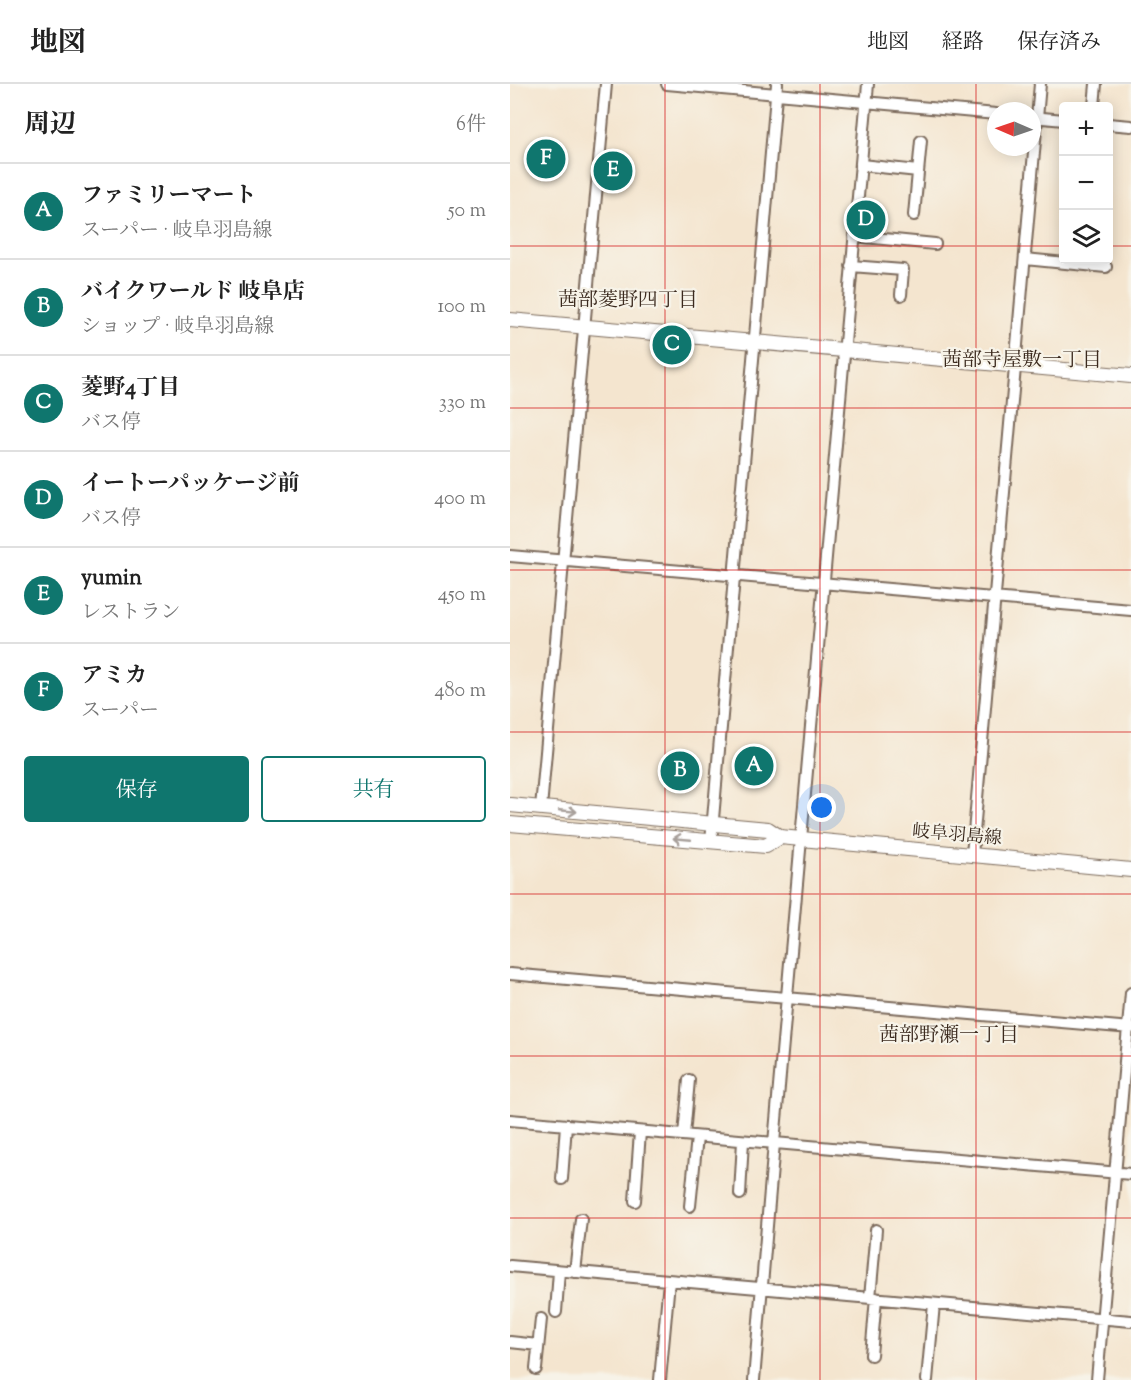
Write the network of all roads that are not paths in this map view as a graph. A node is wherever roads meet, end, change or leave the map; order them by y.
1 (606, 84) edge
2 (667, 84) edge
3 (868, 84) edge
4 (1041, 84) edge
5 (1096, 84) edge
6 (777, 89) edge
7 (866, 102) junction
8 (1038, 102) edge
9 (1094, 102) edge
10 (987, 113) edge
11 (1041, 118) edge
12 (1059, 119) edge
13 (1113, 124) edge
14 (1131, 126) edge
15 (921, 141) dead end
16 (1032, 156) edge
17 (861, 165) junction
18 (918, 171) junction
19 (914, 215) dead end
20 (854, 236) junction
21 (935, 244) dead end
22 (1025, 260) junction
23 (851, 266) junction
24 (1106, 267) dead end
25 (901, 295) dead end
26 (510, 320) edge
27 (584, 327) junction
28 (755, 343) junction
29 (844, 350) junction
30 (1015, 365) junction
31 (1131, 376) edge
32 (510, 556) edge
33 (563, 561) junction
34 (735, 575) junction
35 (823, 584) junction
36 (994, 598) junction
37 (1131, 610) edge
38 (510, 805) edge
39 (542, 808) junction
40 (510, 824) edge
41 (713, 824) junction
42 (780, 837) junction
43 (801, 839) junction
44 (711, 842) junction
45 (972, 855) junction
46 (1131, 870) edge
47 (510, 974) edge
48 (1131, 993) edge
49 (787, 998) junction
50 (1129, 1028) edge
51 (689, 1080) dead end
52 (510, 1120) edge
53 (566, 1125) junction
54 (640, 1132) junction
55 (684, 1136) junction
56 (697, 1137) junction
57 (743, 1141) junction
58 (774, 1143) junction
59 (1114, 1172) junction
60 (1131, 1174) edge
61 (562, 1179) dead end
62 (740, 1194) dead end
63 (635, 1201) dead end
64 (690, 1206) dead end
65 (581, 1219) dead end
66 (876, 1230) dead end
67 (510, 1266) edge
68 (559, 1271) junction
69 (575, 1272) junction
70 (669, 1281) junction
71 (762, 1287) junction
72 (873, 1298) junction
73 (934, 1304) junction
74 (556, 1312) dead end
75 (1103, 1318) junction
76 (541, 1319) dead end
77 (1131, 1321) edge
78 (510, 1342) edge
79 (538, 1345) junction
80 (871, 1355) dead end
81 (536, 1369) dead end
82 (660, 1380) edge
83 (754, 1380) edge
84 (927, 1380) edge
85 (1097, 1380) edge

1 - 27 street
2 - 6 street
3 - 7 street
4 - 8 street
5 - 9 street
6 - 7 street
6 - 28 street
7 - 10 street
7 - 17 street
11 - 12 street
13 - 14 street
15 - 18 street
16 - 22 street
17 - 18 street
17 - 20 street
18 - 19 street
20 - 21 street
20 - 23 street
22 - 24 street
22 - 30 street
23 - 25 street
23 - 29 street
26 - 27 main road
27 - 28 main road
27 - 33 street
28 - 29 main road
28 - 34 street
29 - 30 main road
29 - 35 street
30 - 31 main road
30 - 36 street
32 - 33 street
33 - 34 street
33 - 39 street
34 - 35 street
34 - 41 street
35 - 36 street
35 - 43 street
36 - 37 street
36 - 45 street
38 - 39 main road, 岐阜羽島線
39 -> 41 main road, 岐阜羽島線
44 -> 40 main road, 岐阜羽島線
41 - 42 main road, 岐阜羽島線
41 - 44 street
42 - 43 main road, 岐阜羽島線
42 - 44 main road, 岐阜羽島線
43 - 45 main road, 岐阜羽島線
43 - 49 street
45 - 46 main road, 岐阜羽島線
47 - 49 street
48 - 50 street
49 - 50 street
49 - 58 street
50 - 59 street
51 - 55 street
52 - 53 street
53 - 54 street
53 - 61 street
54 - 55 street
54 - 63 street
55 - 56 street
56 - 57 street
56 - 64 street
57 - 58 street
57 - 62 street
58 - 59 street
58 - 71 street
59 - 60 street
59 - 75 street
65 - 69 street
66 - 72 street
67 - 68 street
68 - 69 street
68 - 74 street
69 - 70 street
70 - 71 street
70 - 82 street
71 - 72 street
71 - 83 street
72 - 73 street
72 - 80 street
73 - 75 street
73 - 84 street
75 - 77 street
75 - 85 street
76 - 79 street
78 - 79 street
79 - 81 street

